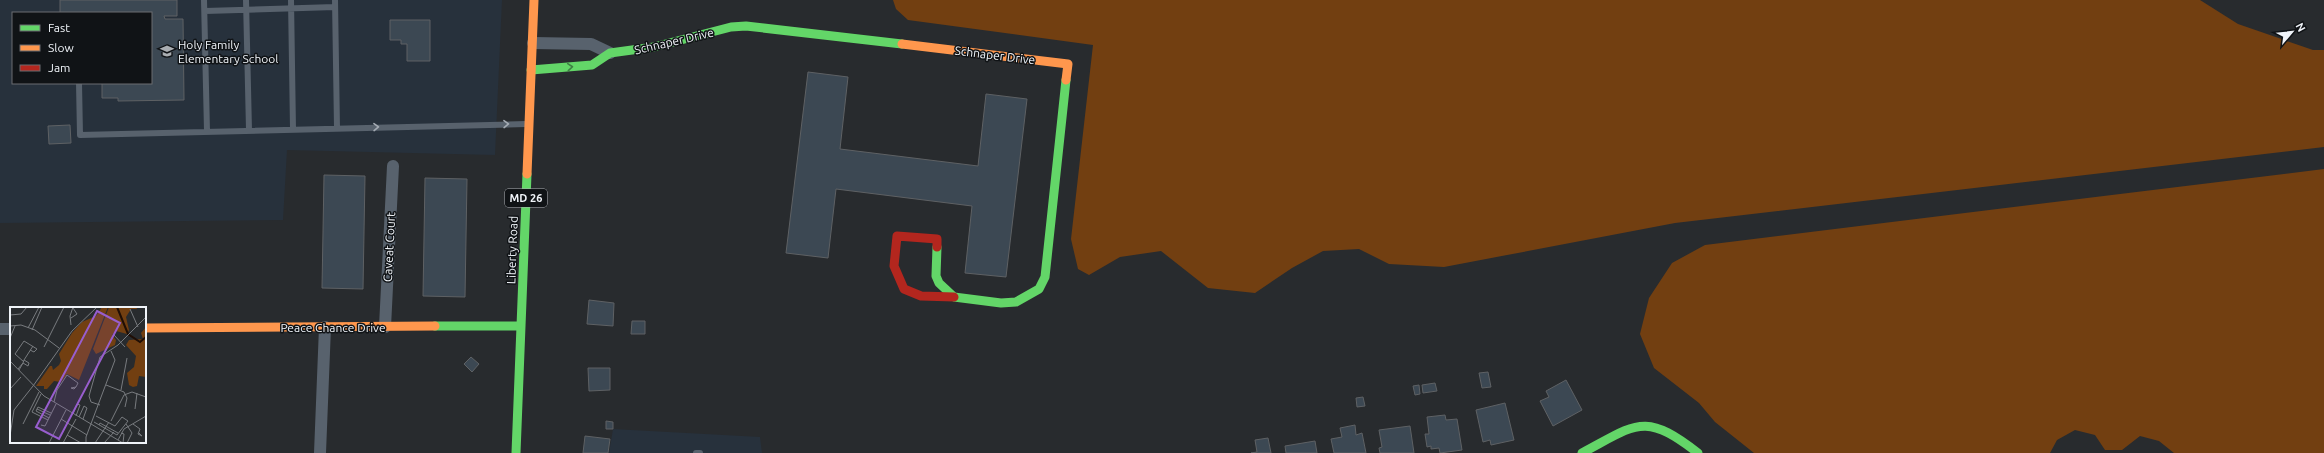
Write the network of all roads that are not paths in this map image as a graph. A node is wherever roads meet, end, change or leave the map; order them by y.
1 (204, 0) edge
2 (246, 0) edge
3 (291, 0) edge
4 (335, 0) edge
5 (534, 0) edge
6 (335, 7) junction
7 (291, 8) junction
8 (246, 10) junction
9 (205, 11) junction
10 (533, 43) junction
11 (610, 53) junction
12 (532, 70) junction
13 (79, 84) edge
14 (529, 123) junction
15 (337, 128) junction
16 (293, 129) junction
17 (249, 130) junction
18 (207, 131) junction
19 (392, 166) dead end
20 (954, 297) junction
21 (521, 326) junction
22 (385, 327) junction
23 (146, 328) edge
24 (325, 328) junction
25 (320, 453) edge
26 (516, 453) edge
27 (696, 453) edge
28 (700, 453) edge
29 (1582, 453) edge
30 (1698, 453) edge

1 - 9 lane
2 - 8 lane
3 - 7 lane
4 - 6 lane
5 - 10 street, Liberty Road / MD 26
6 - 7 lane
6 - 15 lane
7 - 8 lane
7 - 16 lane
8 - 9 lane
8 - 17 lane
9 - 18 lane
10 - 11 street
10 - 12 street, Liberty Road / MD 26
12 -> 11 street, Schnaper Drive
11 - 20 street, Schnaper Drive
12 - 14 street, Liberty Road / MD 26
13 - 18 lane
15 -> 14 lane
14 - 21 street, Liberty Road / MD 26
15 - 16 lane
16 - 17 lane
17 - 18 lane
19 - 22 street, Caveat Court
20 - 20 street, Schnaper Drive
21 - 22 street, Peace Chance Drive
21 - 26 street, Liberty Road / MD 26
22 - 24 street, Peace Chance Drive
23 - 24 street, Peace Chance Drive
24 - 25 street
27 - 28 lane
29 - 30 street

